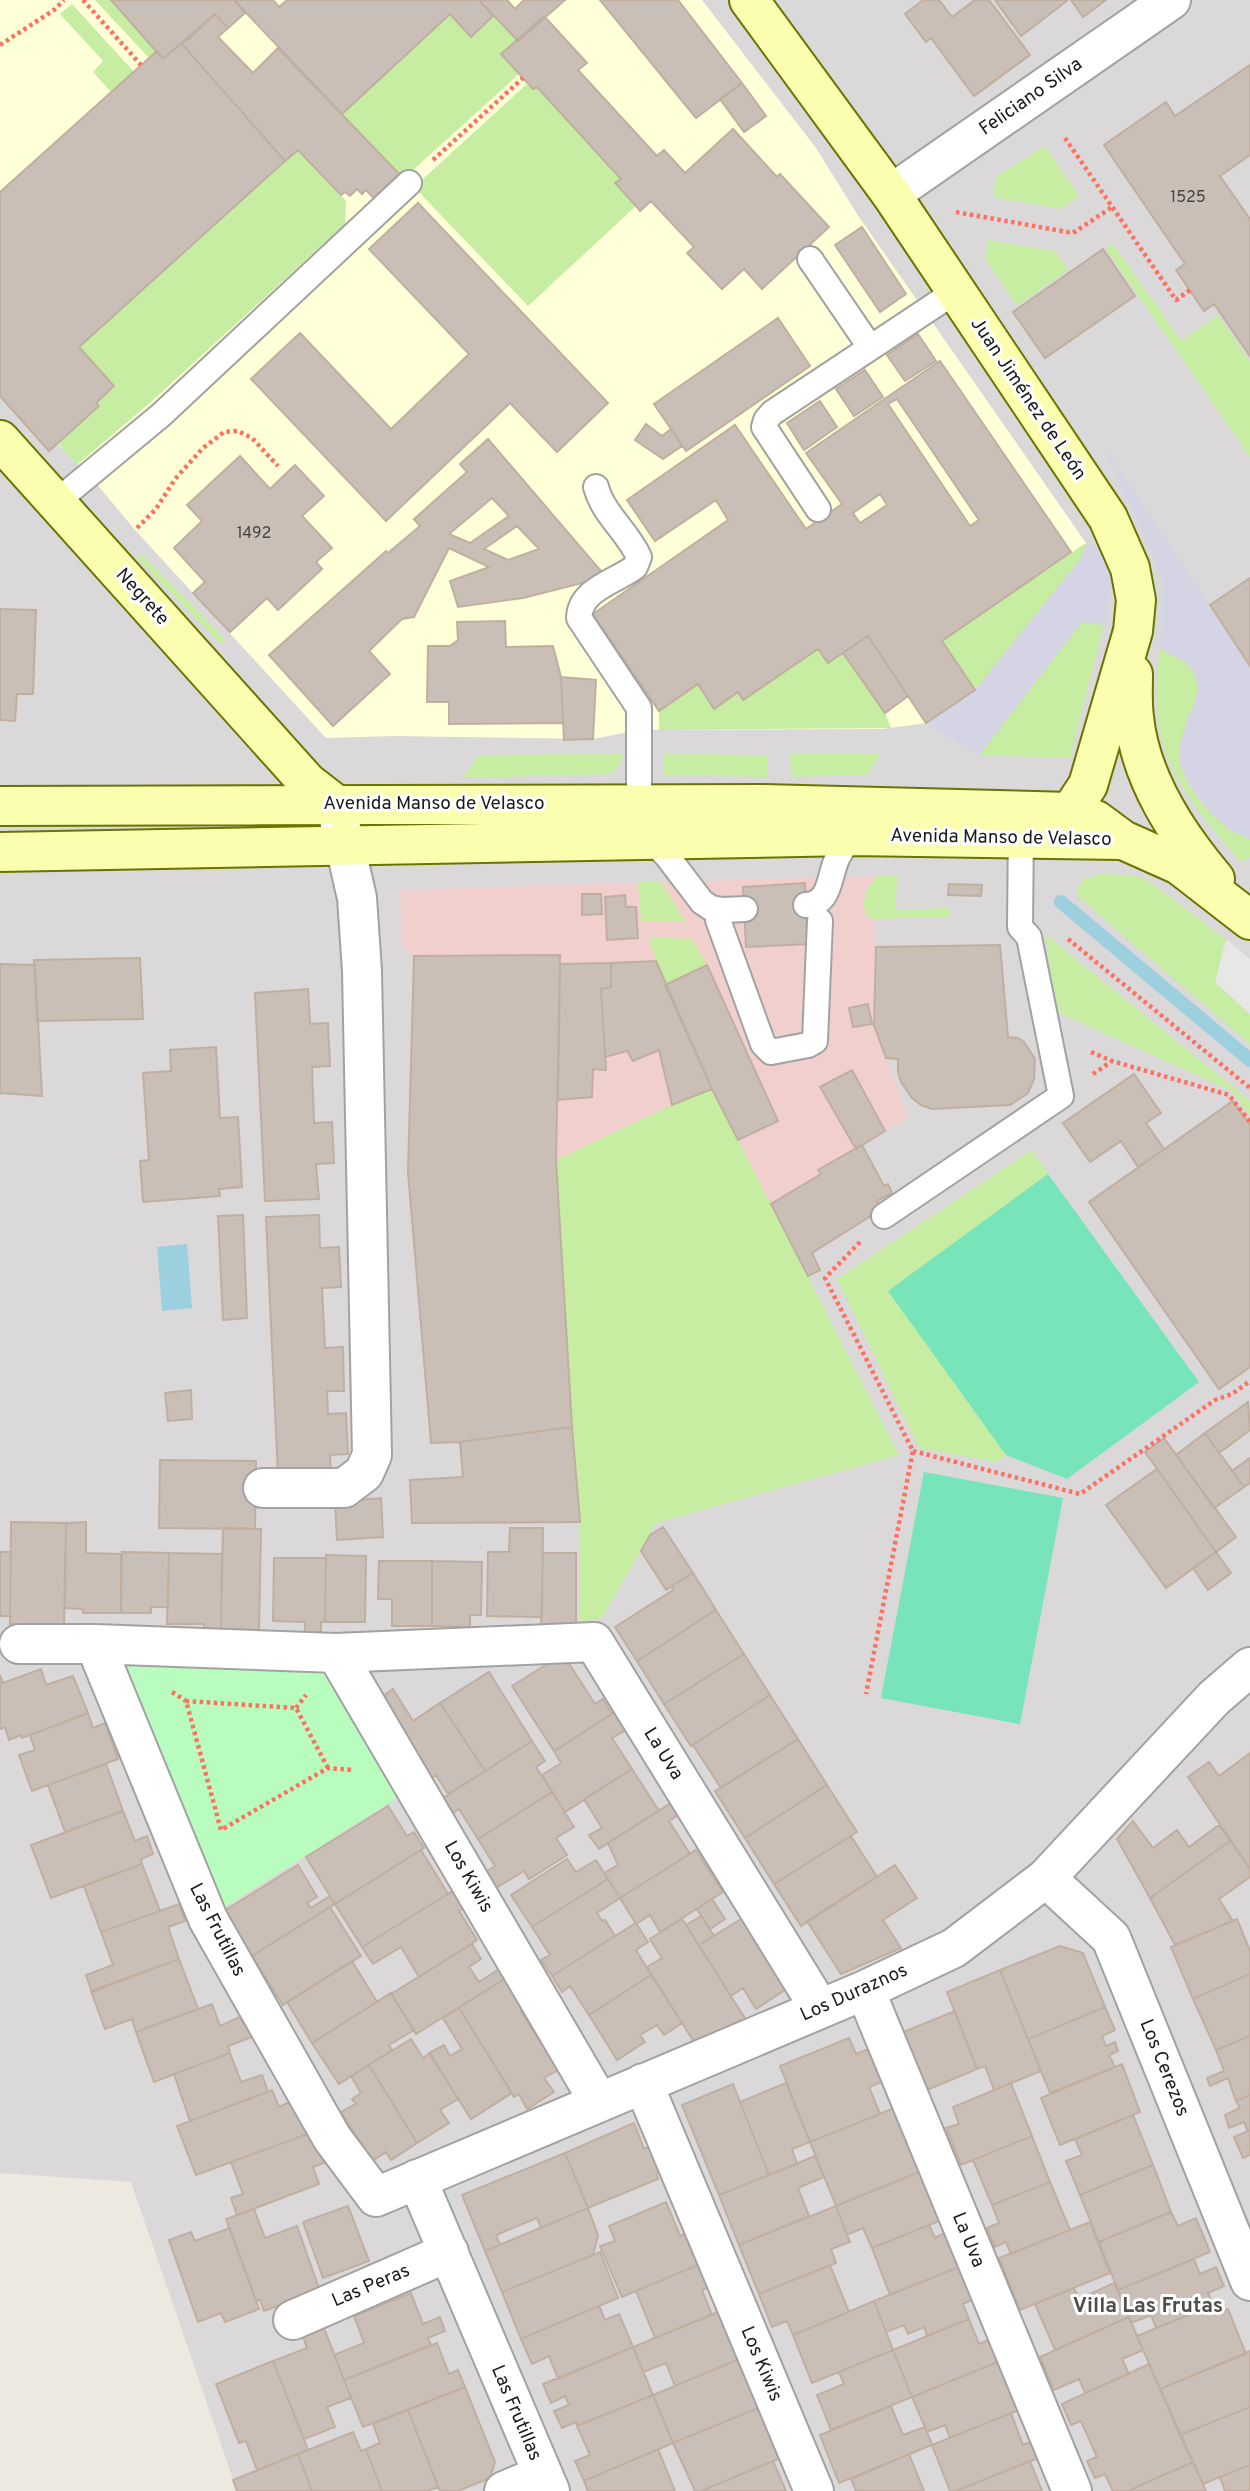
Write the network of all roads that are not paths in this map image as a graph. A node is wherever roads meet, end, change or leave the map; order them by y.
1 (749, 0) edge
2 (1171, 0) edge
3 (409, 183) road end
4 (891, 194) junction
5 (810, 259) dead end
6 (956, 291) junction
7 (870, 347) junction
8 (0, 440) edge
9 (596, 487) dead end
10 (56, 502) junction
11 (818, 509) dead end
12 (1133, 631) junction
13 (283, 753) junction
14 (335, 803) junction
15 (258, 804) junction
16 (0, 806) edge
17 (644, 821) junction
18 (1041, 826) junction
19 (852, 836) junction
20 (406, 846) junction
21 (345, 847) junction
22 (0, 852) edge
23 (702, 902) junction
24 (745, 909) dead end
25 (1249, 919) edge
26 (718, 920) junction
27 (746, 934) dead end
28 (884, 1216) road end
29 (263, 1488) dead end
30 (19, 1644) dead end
31 (95, 1644) junction
32 (336, 1653) junction
33 (1250, 1667) edge
34 (1046, 1878) junction
35 (865, 1990) junction
36 (820, 2009) junction
37 (643, 2083) junction
38 (599, 2102) junction
39 (417, 2179) junction
40 (376, 2197) joint
41 (449, 2252) junction
42 (1250, 2281) edge
43 (293, 2320) dead end
44 (546, 2483) edge
45 (504, 2491) edge
46 (814, 2491) edge
47 (1072, 2491) edge

1 - 4 main road, Juan Jiménez de León
2 - 4 street, Feliciano Silva
3 - 10 lane
4 - 6 main road, Juan Jiménez de León
5 - 7 lane
6 - 7 lane
6 - 12 main road, Juan Jiménez de León
7 - 11 lane
8 - 10 main road, Negrete
9 - 17 lane
10 - 13 main road, Negrete
12 - 18 main road, Juan Jiménez de León
12 - 25 main road
13 - 14 main road, Negrete
13 - 15 main road
14 - 15 main road, Avenida Manso de Velasco
14 - 17 main road, Avenida Manso de Velasco
14 - 20 main road, Negrete
14 - 21 street
15 - 16 main road, Avenida Manso de Velasco
17 - 18 main road, Avenida Manso de Velasco
17 - 19 main road, Avenida Manso de Velasco
17 - 20 main road, Avenida Manso de Velasco
17 - 23 lane
18 - 19 main road, Avenida Manso de Velasco
18 - 25 main road, Avenida Manso de Velasco
18 - 28 lane
19 - 26 lane
20 - 21 main road, Avenida Manso de Velasco
21 - 22 main road, Avenida Manso de Velasco
21 - 29 street
23 - 24 lane
23 - 26 lane
26 - 27 lane
30 - 31 street
31 - 32 street
31 - 40 street, Las Frutillas
32 - 36 street, La Uva
32 - 38 street, Los Kiwis
33 - 34 street, Los Duraznos
34 - 35 street, Los Duraznos
34 - 42 street, Los Cerezos
35 - 36 street, Los Duraznos
35 - 47 street, La Uva
36 - 37 street, Los Duraznos
37 - 38 street, Los Duraznos
37 - 46 street, Los Kiwis
38 - 39 street, Los Duraznos
39 - 40 street, Los Duraznos
39 - 41 street, Las Frutillas
41 - 43 street, Las Peras
41 - 44 street, Las Frutillas
44 - 45 street

